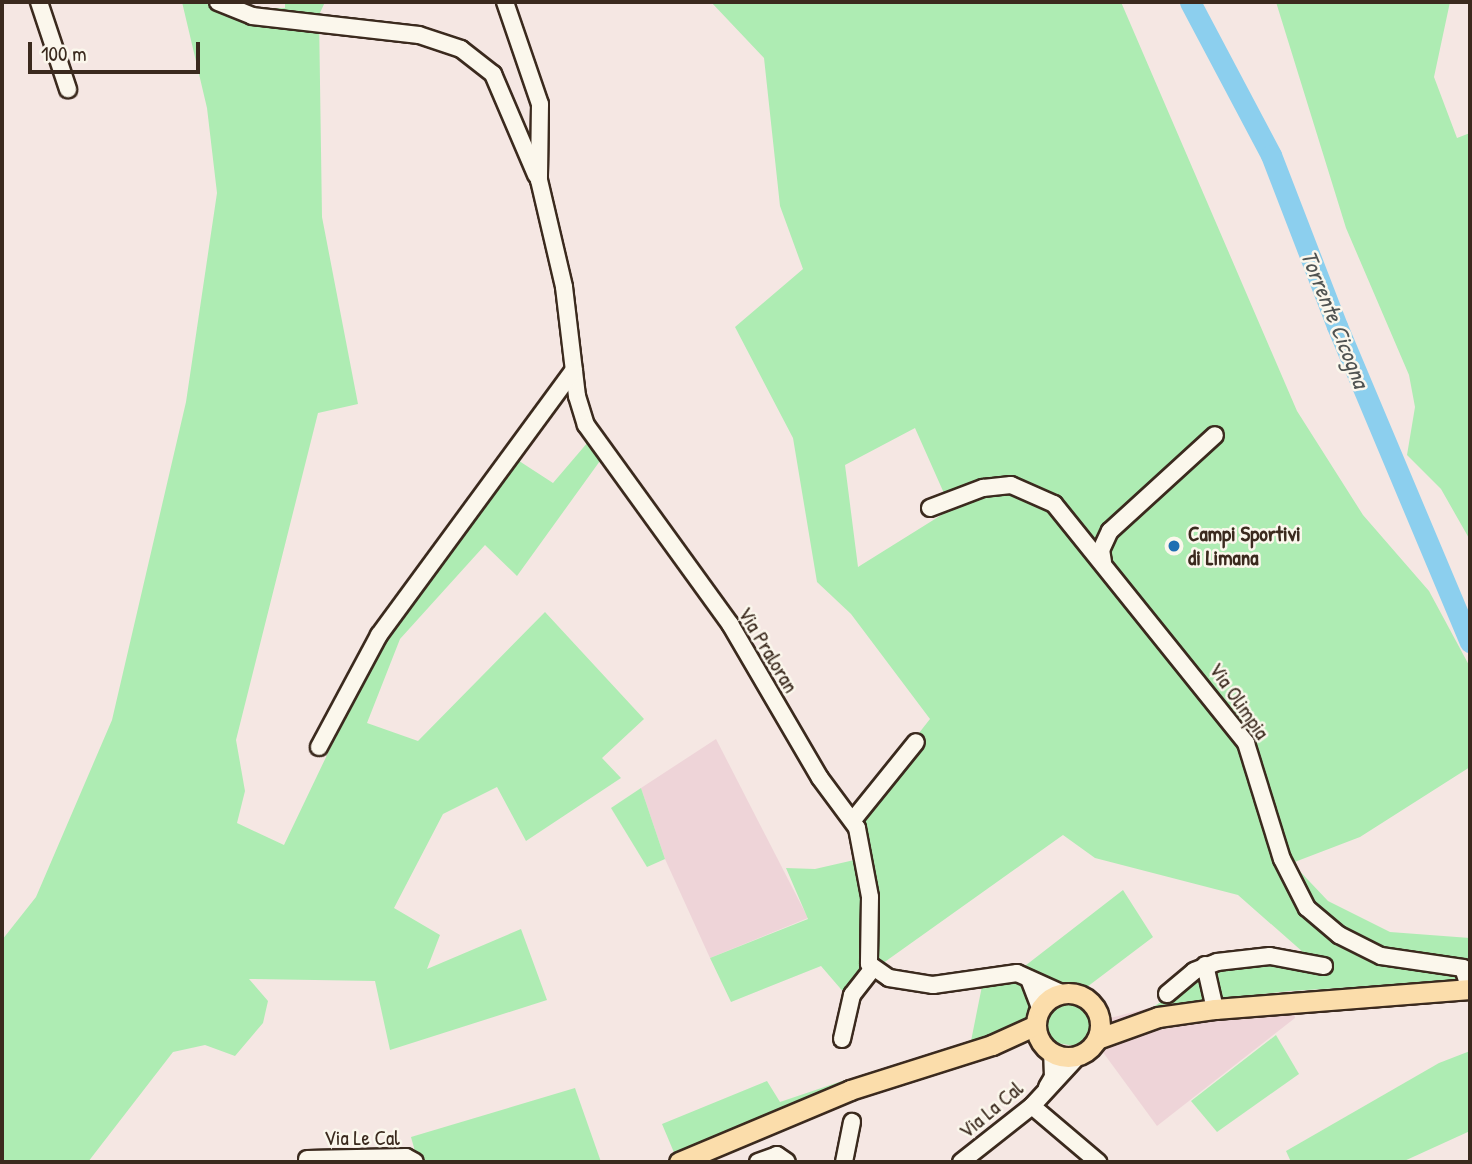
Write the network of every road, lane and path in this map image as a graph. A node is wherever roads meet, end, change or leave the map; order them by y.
1 (39, 2) edge
2 (218, 2) edge
3 (505, 2) edge
4 (68, 89) dead end
5 (539, 180) junction
6 (574, 370) junction
7 (1215, 435) dead end
8 (930, 508) dead end
9 (1103, 562) junction
10 (916, 742) dead end
11 (319, 747) dead end
12 (853, 820) junction
13 (1205, 965) junction
14 (1324, 966) dead end
15 (872, 969) junction
16 (1028, 977) junction
17 (1470, 989) edge
18 (1061, 993) junction
19 (1167, 995) dead end
20 (1095, 1006) junction
21 (1214, 1009) junction
22 (1038, 1017) junction
23 (1158, 1017) junction
24 (842, 1039) dead end
25 (1097, 1039) junction
26 (992, 1045) junction
27 (1048, 1049) junction
28 (1079, 1055) junction
29 (1046, 1090) junction
30 (1032, 1106) junction
31 (852, 1122) dead end
32 (307, 1159) dead end
33 (415, 1162) edge
34 (679, 1162) edge
35 (758, 1162) edge
36 (787, 1162) edge
37 (844, 1162) edge
38 (961, 1162) edge
39 (1098, 1162) edge

1 - 4 street
2 - 5 street, Via Praloran
3 - 5 street, Via Praloran
5 - 6 street, Via Praloran
6 - 11 street
6 - 12 street, Via Praloran
7 - 9 street
8 - 9 street
9 - 17 street, Via Olimpia
10 - 12 street
12 - 15 street, Via Praloran
13 - 14 street
13 - 19 street
13 - 21 street
15 - 16 street
15 - 24 street
16 - 18 street
16 - 22 street
17 - 21 main road
18 - 20 main road
18 - 22 main road
20 - 23 main road
20 - 25 main road
21 - 23 main road
22 - 26 main road
22 - 27 main road
23 - 25 main road
25 - 28 main road
26 - 27 main road
26 - 34 main road
27 - 28 main road
27 - 29 street, Via La Cal
28 - 29 street, Via La Cal
29 - 30 street, Via La Cal
30 - 38 street, Via La Cal
30 - 39 street
31 - 37 street
32 - 33 street, Via Le Cal
35 - 36 street

